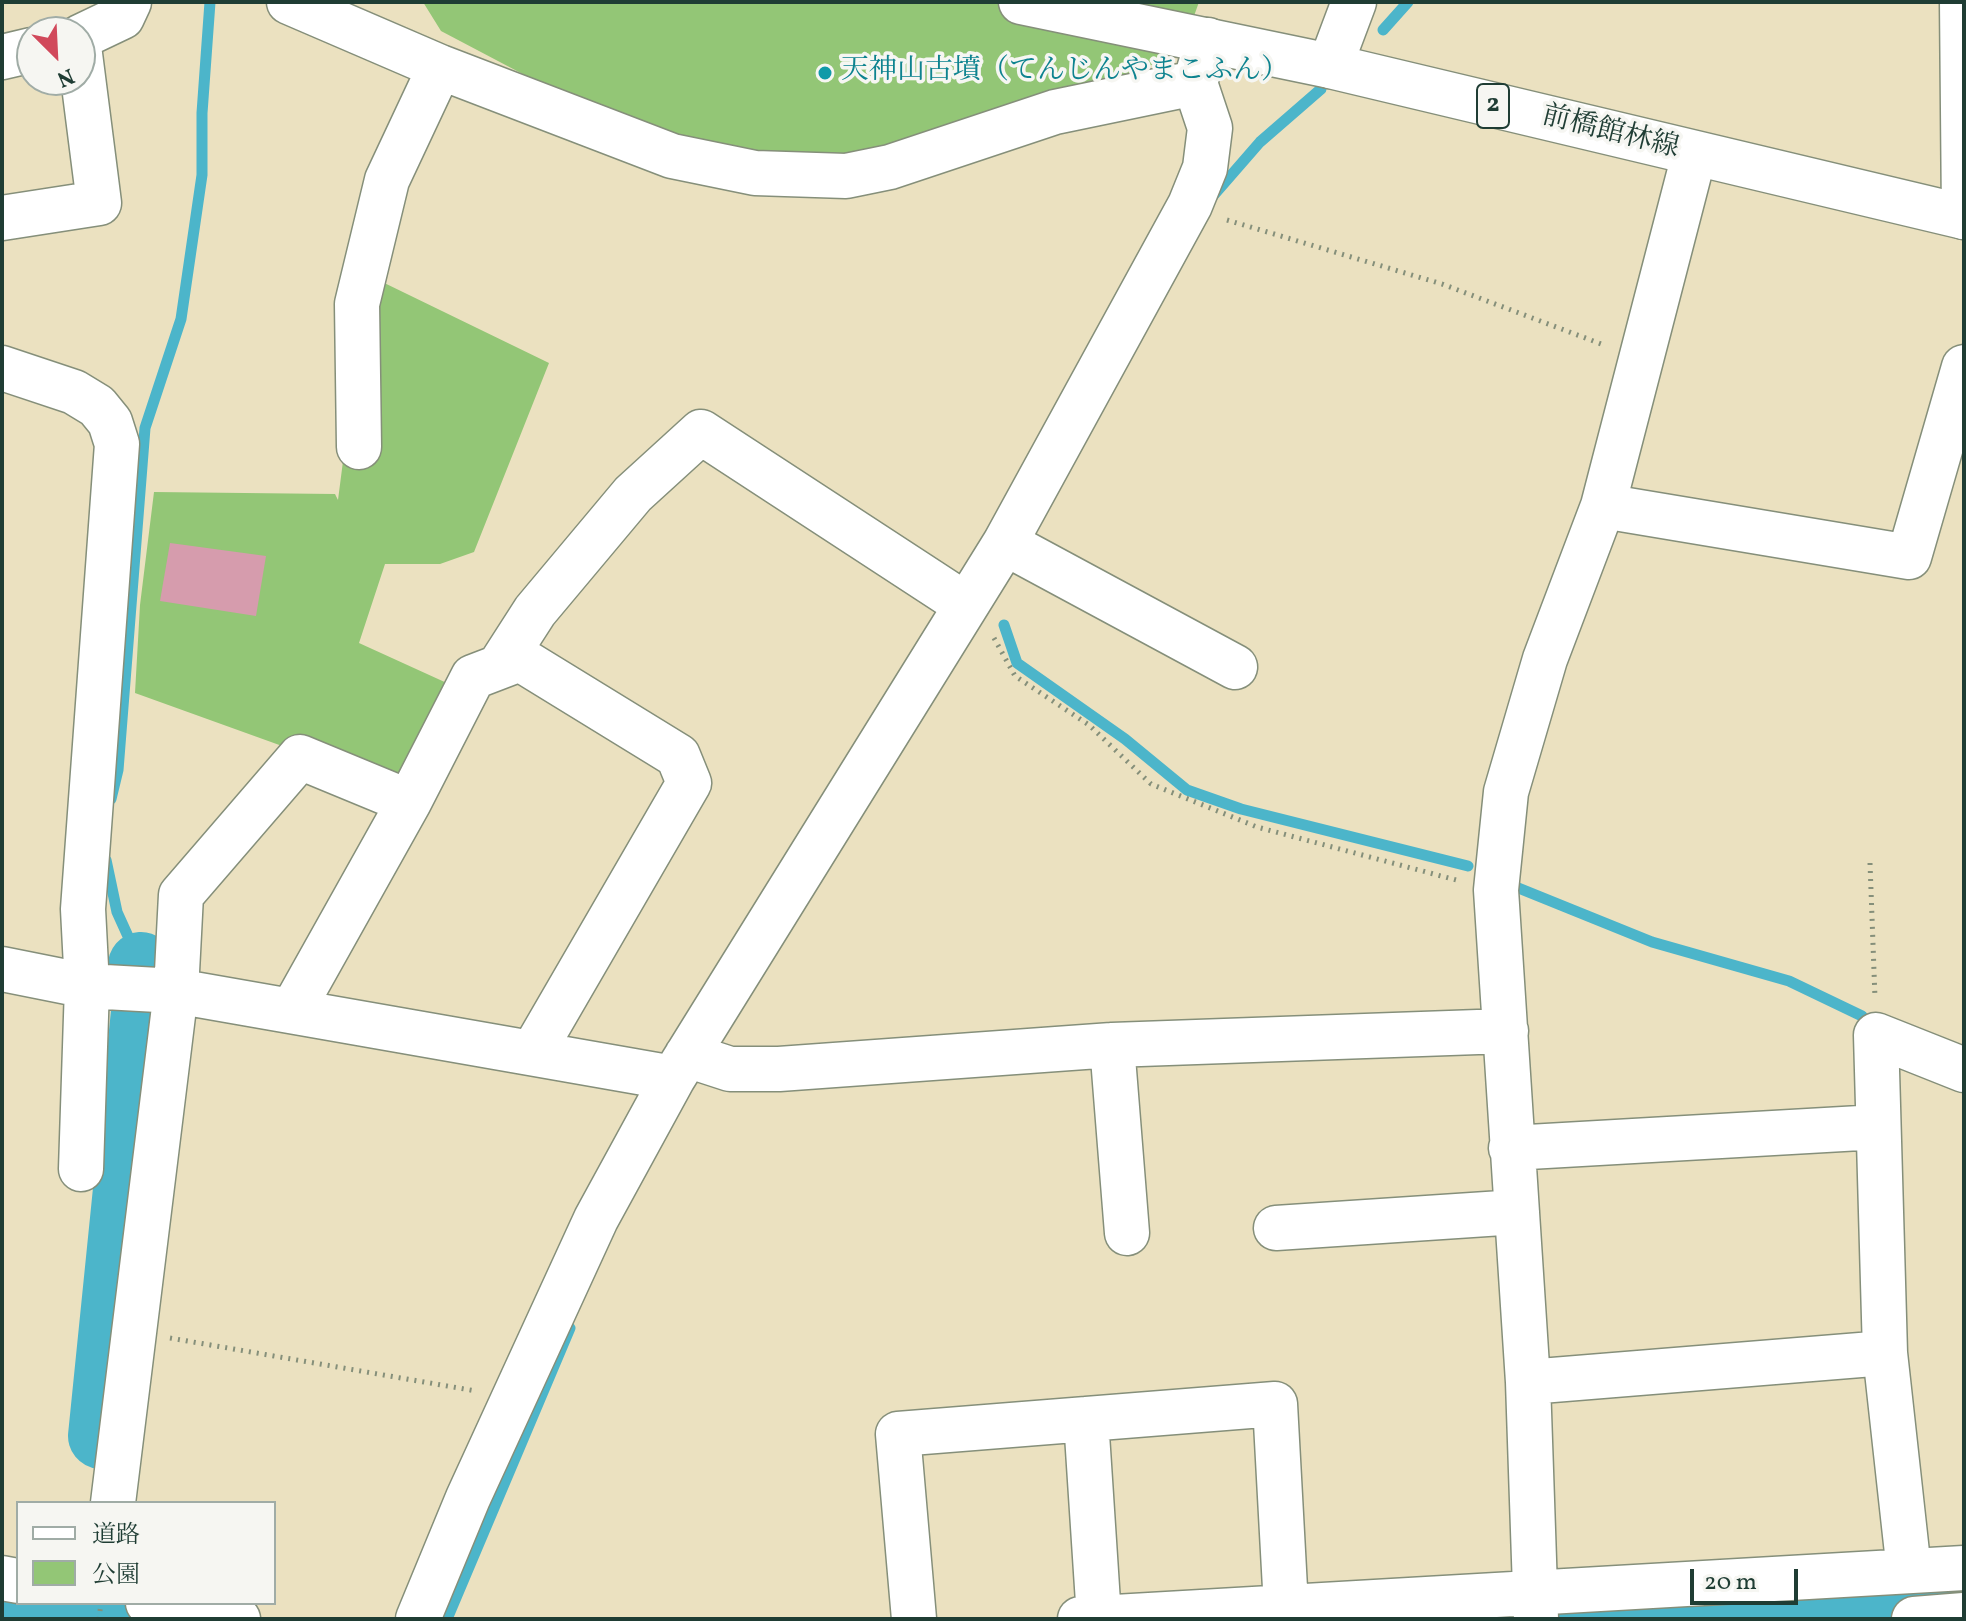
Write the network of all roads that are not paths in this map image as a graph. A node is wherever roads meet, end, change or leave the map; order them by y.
1 (129, 2) edge
2 (289, 2) edge
3 (1021, 2) edge
4 (1354, 2) edge
5 (1962, 2) edge
6 (96, 29) edge
7 (1208, 40) junction
8 (1330, 66) junction
9 (440, 67) junction
10 (1195, 83) junction
11 (85, 96) edge
12 (1694, 155) junction
13 (1964, 217) edge
14 (2, 218) edge
15 (1964, 367) edge
16 (2, 368) edge
17 (359, 447) dead end
18 (1603, 506) junction
19 (1005, 543) junction
20 (977, 616) junction
21 (499, 667) junction
22 (1235, 667) dead end
23 (409, 802) junction
24 (2, 969) edge
25 (87, 986) junction
26 (176, 991) junction
27 (292, 1011) junction
28 (1506, 1031) junction
29 (1112, 1045) junction
30 (533, 1052) junction
31 (680, 1066) junction
32 (1964, 1070) edge
33 (1878, 1127) junction
34 (1511, 1148) junction
35 (81, 1169) dead end
36 (1517, 1212) junction
37 (1276, 1228) dead end
38 (1127, 1233) dead end
39 (1885, 1353) junction
40 (1528, 1382) junction
41 (1086, 1419) junction
42 (113, 1501) edge
43 (1964, 1568) edge
44 (1909, 1571) junction
45 (159, 1605) edge
46 (1536, 1605) edge
47 (1286, 1607) junction
48 (1964, 1615) edge
49 (1090, 1618) edge
50 (238, 1619) edge
51 (418, 1619) edge
52 (914, 1619) edge
53 (1914, 1619) edge

1 - 6 street
2 - 9 street
3 - 7 street, 前橋館林線 / 2
4 - 8 street
5 - 13 street
7 - 8 street, 前橋館林線 / 2
7 - 10 street
8 - 12 street, 前橋館林線 / 2
9 - 10 street
9 - 17 street
10 - 19 street
11 - 14 street
12 - 13 street, 前橋館林線 / 2
12 - 18 street
15 - 18 street
16 - 25 street
18 - 28 street
19 - 20 street
19 - 22 street
20 - 21 street
20 - 31 street
21 - 23 street
21 - 30 street
23 - 26 street
23 - 27 street
24 - 25 street
25 - 26 street
25 - 35 street
26 - 27 street
26 - 42 street
27 - 30 street
28 - 29 street
28 - 34 street
29 - 31 street
29 - 38 street
30 - 31 street
31 - 51 street
32 - 33 street
33 - 34 street
33 - 39 street
34 - 36 street
36 - 37 street
36 - 40 street
39 - 40 street
39 - 44 street
40 - 46 street
41 - 47 street
41 - 49 street
41 - 52 street
43 - 44 street
44 - 46 street
45 - 50 street
46 - 47 street
47 - 49 street
48 - 53 street

